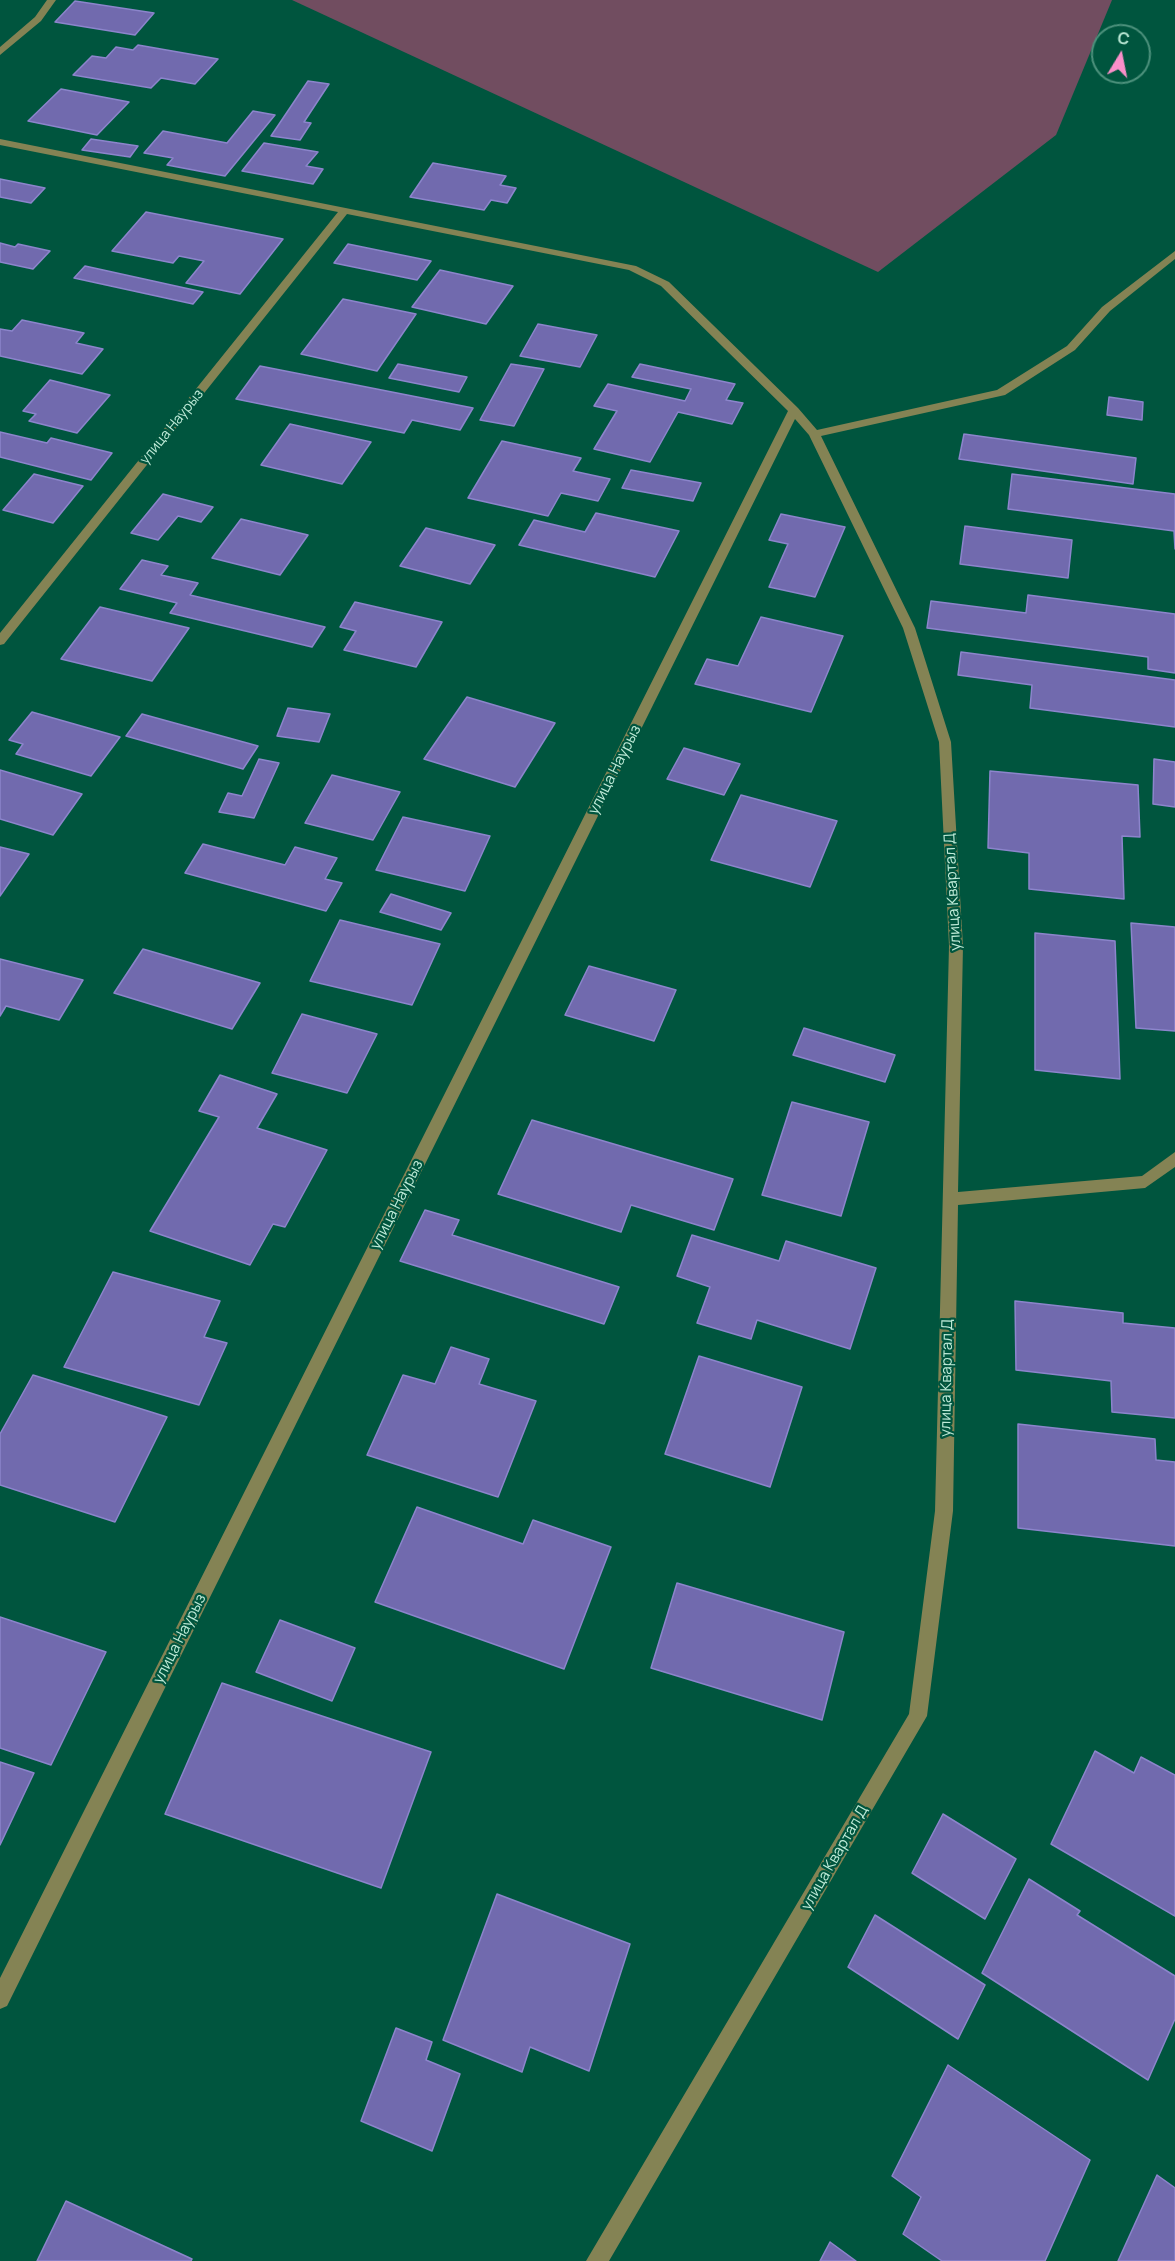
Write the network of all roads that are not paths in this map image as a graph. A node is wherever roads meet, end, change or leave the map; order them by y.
1 (52, 0) edge
2 (0, 52) edge
3 (0, 142) edge
4 (343, 212) junction
5 (1175, 254) edge
6 (795, 410) junction
7 (814, 434) junction
8 (0, 641) edge
9 (1175, 1158) edge
10 (951, 1199) junction
11 (0, 1999) edge
12 (597, 2261) edge

1 - 2 street
3 - 4 street, улица Квартал Д
4 - 6 street, улица Квартал Д
4 - 8 street, улица Наурыз
5 - 7 street
6 - 7 street, улица Квартал Д
6 - 11 street, улица Наурыз
7 - 10 street, улица Квартал Д
9 - 10 street
10 - 12 street, улица Квартал Д

